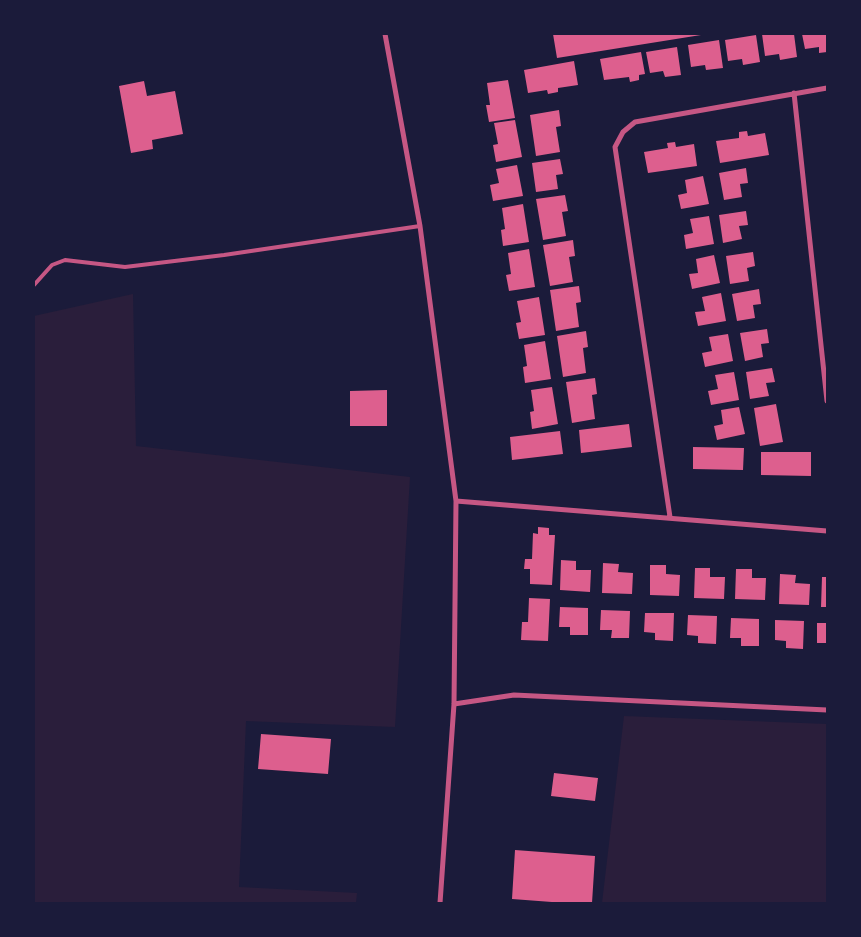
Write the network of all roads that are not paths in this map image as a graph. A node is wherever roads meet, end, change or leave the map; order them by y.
1 (385, 34) edge
2 (827, 88) edge
3 (794, 93) junction
4 (420, 226) junction
5 (34, 285) edge
6 (827, 401) edge
7 (456, 501) junction
8 (670, 517) junction
9 (827, 531) edge
10 (454, 704) junction
11 (827, 710) edge
12 (440, 903) edge

1 - 4 street
2 - 3 street
3 - 6 street
3 - 8 street
4 - 5 lane
4 - 7 street
7 - 8 street
7 - 10 street
8 - 9 street
10 - 11 street
10 - 12 street

